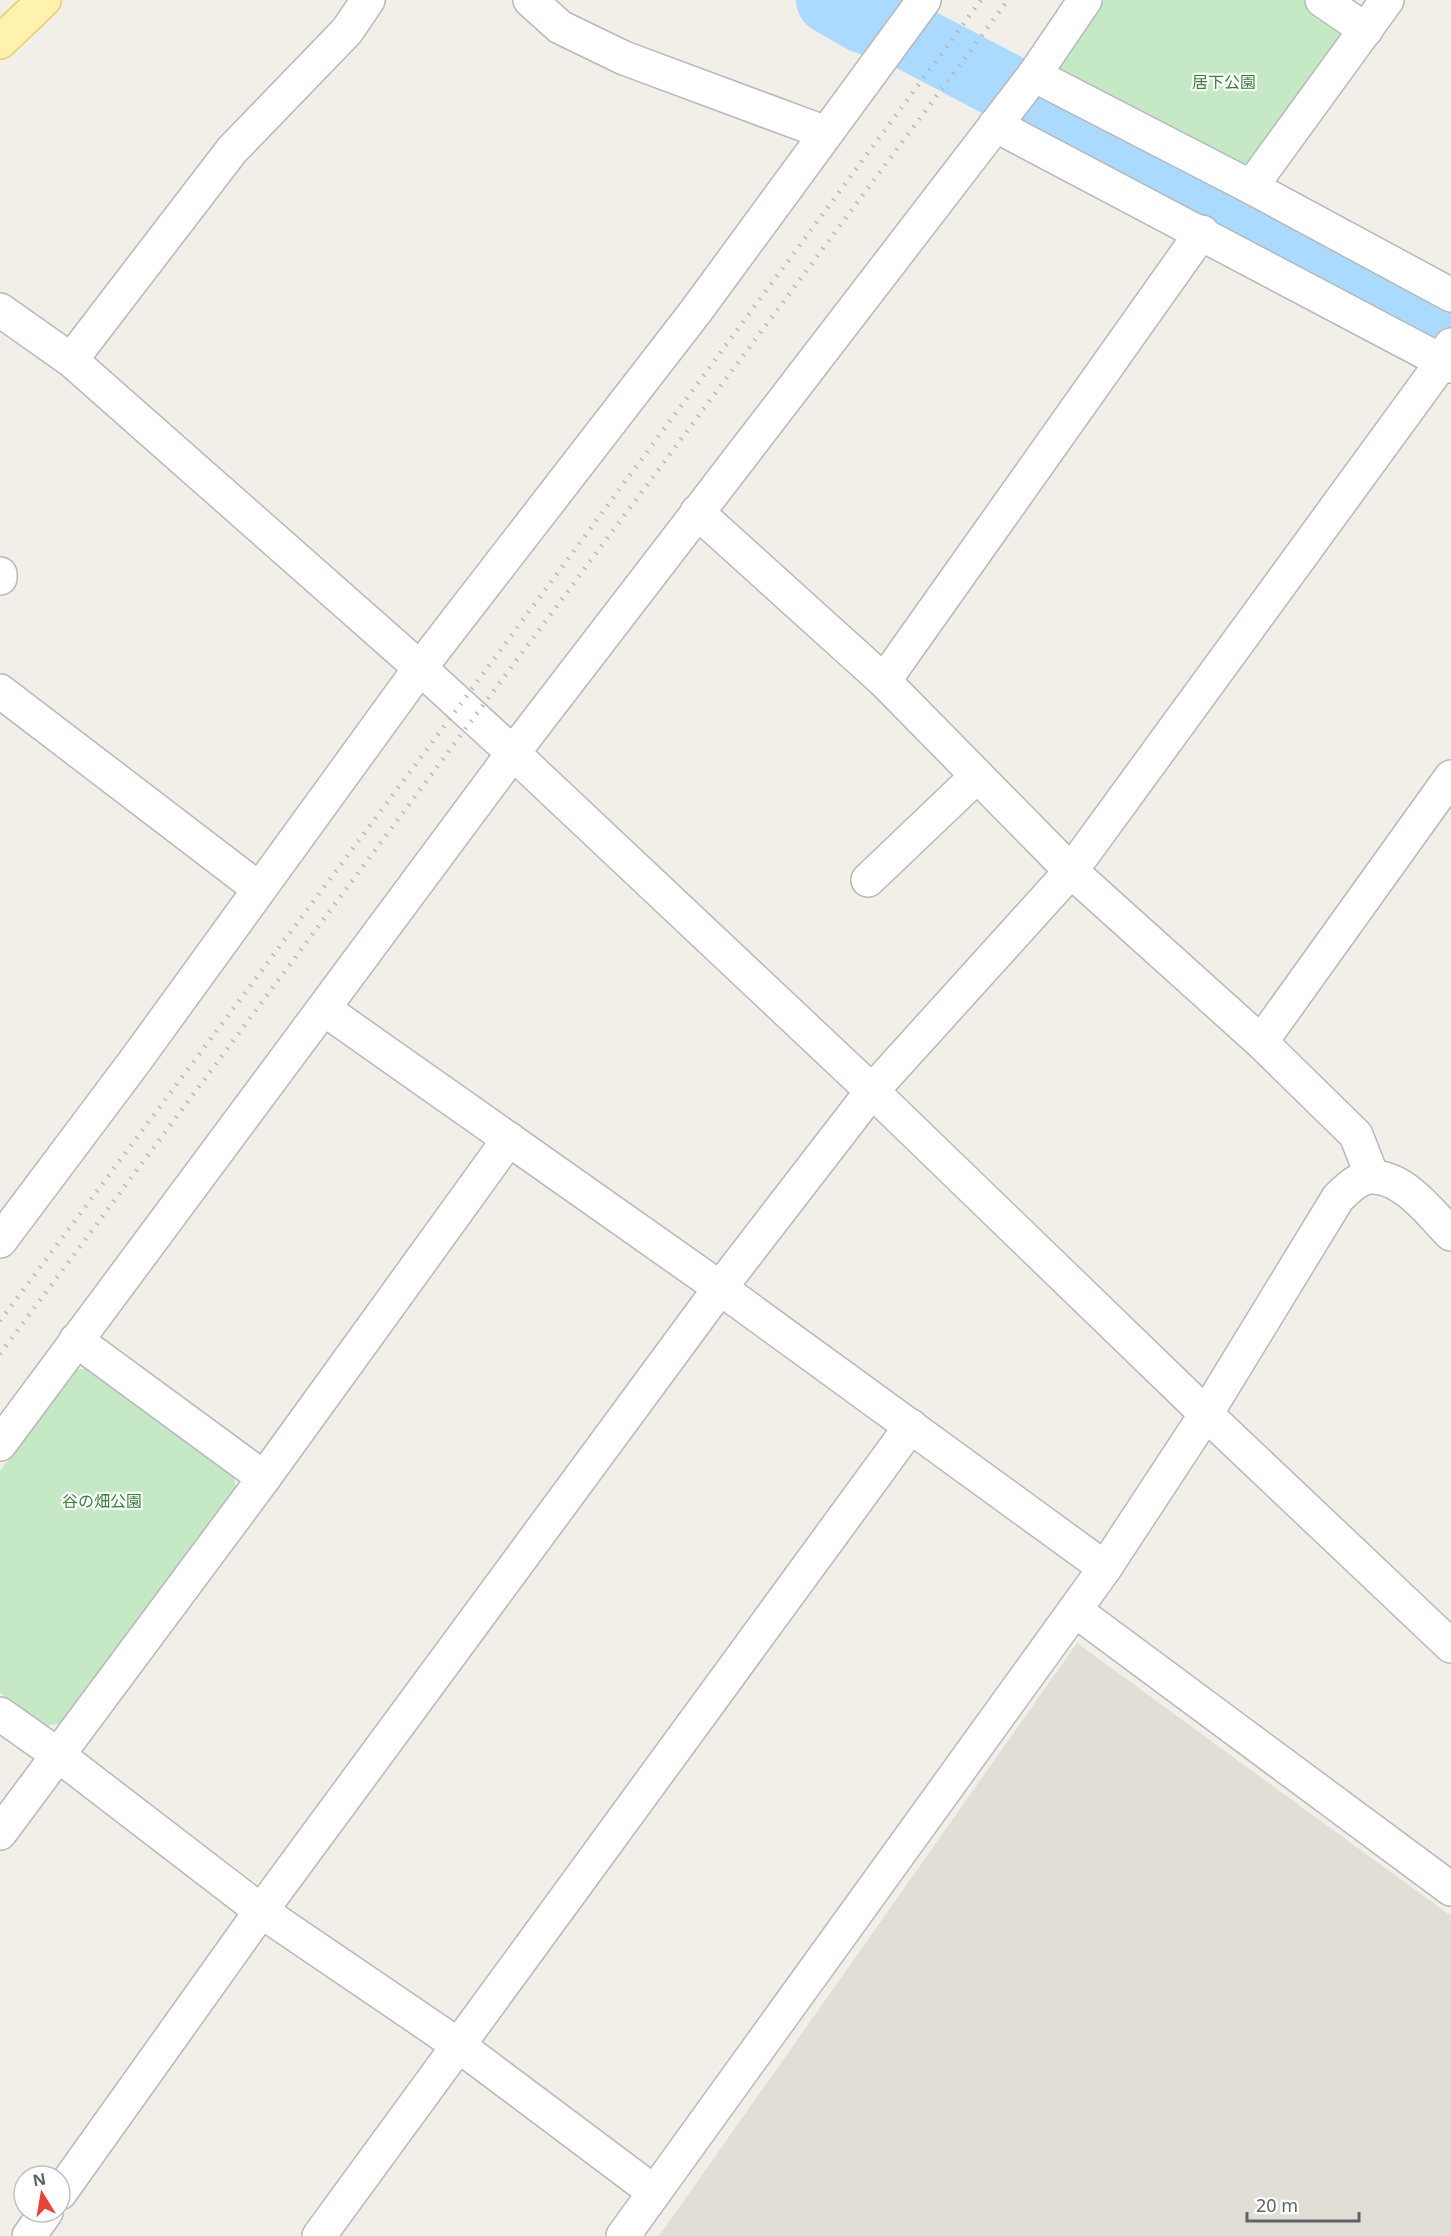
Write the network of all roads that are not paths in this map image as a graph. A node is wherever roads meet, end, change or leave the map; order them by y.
1 (44, 0) edge
2 (368, 0) edge
3 (530, 0) edge
4 (924, 0) edge
5 (1085, 0) edge
6 (1322, 0) edge
7 (1387, 0) edge
8 (1366, 30) junction
9 (0, 42) edge
10 (1034, 75) junction
11 (995, 125) junction
12 (826, 133) junction
13 (1251, 188) junction
14 (1202, 232) junction
15 (1451, 296) edge
16 (0, 309) edge
17 (1448, 358) edge
18 (71, 360) junction
19 (697, 512) junction
20 (420, 668) junction
21 (884, 681) junction
22 (0, 691) edge
23 (513, 753) junction
24 (977, 776) junction
25 (1451, 777) edge
26 (1071, 871) junction
27 (868, 880) dead end
28 (259, 888) junction
29 (324, 1009) junction
30 (1260, 1042) junction
31 (872, 1091) junction
32 (509, 1140) junction
33 (1372, 1176) junction
34 (1451, 1234) edge
35 (0, 1241) edge
36 (720, 1288) junction
37 (76, 1340) junction
38 (1206, 1414) junction
39 (911, 1426) junction
40 (0, 1444) edge
41 (264, 1478) junction
42 (1105, 1568) junction
43 (1076, 1611) junction
44 (1451, 1646) edge
45 (0, 1714) edge
46 (58, 1755) junction
47 (0, 1833) edge
48 (1451, 1889) edge
49 (261, 1911) junction
50 (458, 2045) junction
51 (72, 2176) edge
52 (654, 2192) junction
53 (319, 2236) edge
54 (623, 2236) edge

1 - 9 main road
2 - 18 street
3 - 12 street
4 - 12 street
5 - 10 street
6 - 8 street
7 - 8 street
8 - 13 street
10 - 11 street
10 - 13 street
11 - 14 street
11 - 19 street
12 - 20 street
13 - 15 street
14 - 17 street
14 - 21 street
16 - 18 street
17 - 26 street
18 - 20 street
19 - 21 street
19 - 23 street
20 - 23 street
20 - 28 street
21 - 24 street
22 - 28 street
23 - 29 street
23 - 31 street
24 - 26 street
24 - 27 street
25 - 30 street
26 - 30 street
26 - 31 street
28 - 35 street
29 - 32 street
29 - 37 street
30 - 33 street
31 - 36 street
31 - 38 street
32 - 36 street
32 - 41 street
33 - 34 street
33 - 38 street
36 - 39 street
36 - 49 street
37 - 40 street
37 - 41 street
38 - 42 street
38 - 44 street
39 - 42 street
39 - 50 street
41 - 46 street
42 - 43 street
43 - 48 street
43 - 52 street
45 - 46 street
46 - 47 street
46 - 49 street
49 - 50 street
49 - 51 street
50 - 52 street
50 - 53 street
52 - 54 street

